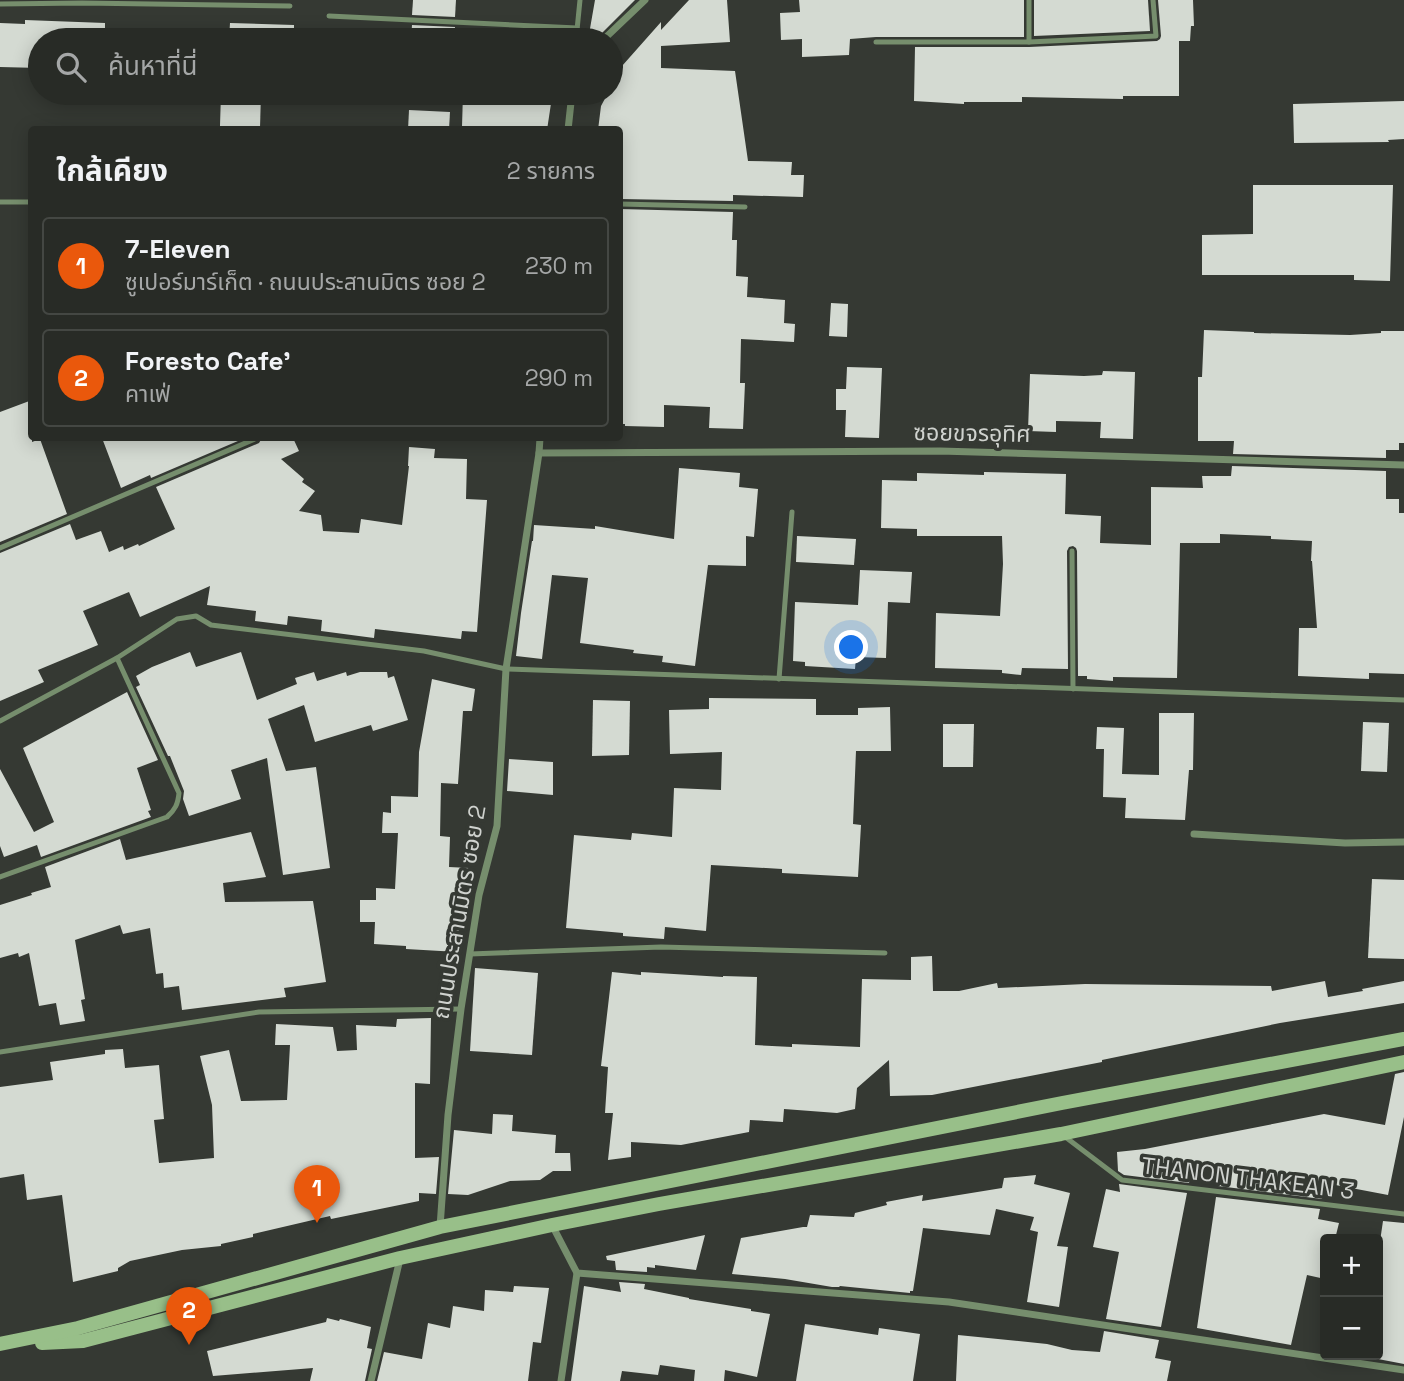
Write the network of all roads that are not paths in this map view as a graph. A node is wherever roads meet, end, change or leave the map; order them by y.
1 (580, 0) edge
2 (645, 0) edge
3 (1029, 0) edge
4 (1153, 0) edge
5 (175, 2) edge
6 (0, 4) edge
7 (290, 6) dead end
8 (329, 16) dead end
9 (577, 28) joint
10 (616, 28) edge
11 (876, 42) dead end
12 (1029, 42) junction
13 (571, 105) edge
14 (568, 126) edge
15 (0, 202) edge
16 (28, 202) edge
17 (623, 204) edge
18 (746, 207) dead end
19 (250, 441) edge
20 (540, 441) edge
21 (539, 453) junction
22 (1404, 465) edge
23 (792, 512) dead end
24 (0, 548) edge
25 (1072, 551) dead end
26 (117, 658) junction
27 (506, 669) junction
28 (779, 679) junction
29 (1073, 689) junction
30 (1404, 700) edge
31 (0, 721) edge
32 (1194, 834) dead end
33 (1404, 842) edge
34 (0, 877) edge
35 (885, 953) dead end
36 (470, 954) junction
37 (461, 1009) junction
38 (1404, 1039) edge
39 (0, 1052) edge
40 (1404, 1062) edge
41 (1061, 1134) junction
42 (652, 1185) junction
43 (659, 1204) junction
44 (1404, 1214) edge
45 (552, 1225) junction
46 (440, 1227) junction
47 (400, 1258) junction
48 (577, 1273) junction
49 (80, 1335) junction
50 (0, 1344) edge
51 (1404, 1370) edge
52 (371, 1381) edge
53 (561, 1381) edge

1 - 9 lane
2 - 10 street
3 - 12 lane
4 - 12 lane
5 - 6 lane
5 - 7 lane
8 - 9 lane
11 - 12 lane
13 - 14 street
15 - 16 lane
17 - 18 lane
19 - 24 lane
20 - 21 street, ถนนประสานมิตร ซอย 2
21 - 22 street, ซอยขจรอุทิศ
21 - 27 street, ถนนประสานมิตร ซอย 2
23 - 28 lane
25 - 29 lane
26 - 27 lane
26 - 31 lane
26 - 34 lane
27 - 28 lane
27 - 36 street, ถนนประสานมิตร ซอย 2
28 - 29 lane
29 - 30 lane
32 - 33 street
35 - 36 lane
36 - 37 street, ถนนประสานมิตร ซอย 2
37 - 39 lane
37 - 46 street, ถนนประสานมิตร ซอย 2
38 - 42 main road
40 - 41 main road
41 - 43 main road
41 - 44 lane, THANON THAKEAN 3
42 - 43 main road
42 - 46 main road
43 - 45 main road
45 - 47 main road
45 - 48 street
46 - 49 main road
47 - 49 main road
47 - 52 street
48 - 51 street
48 - 53 street
49 - 50 main road

